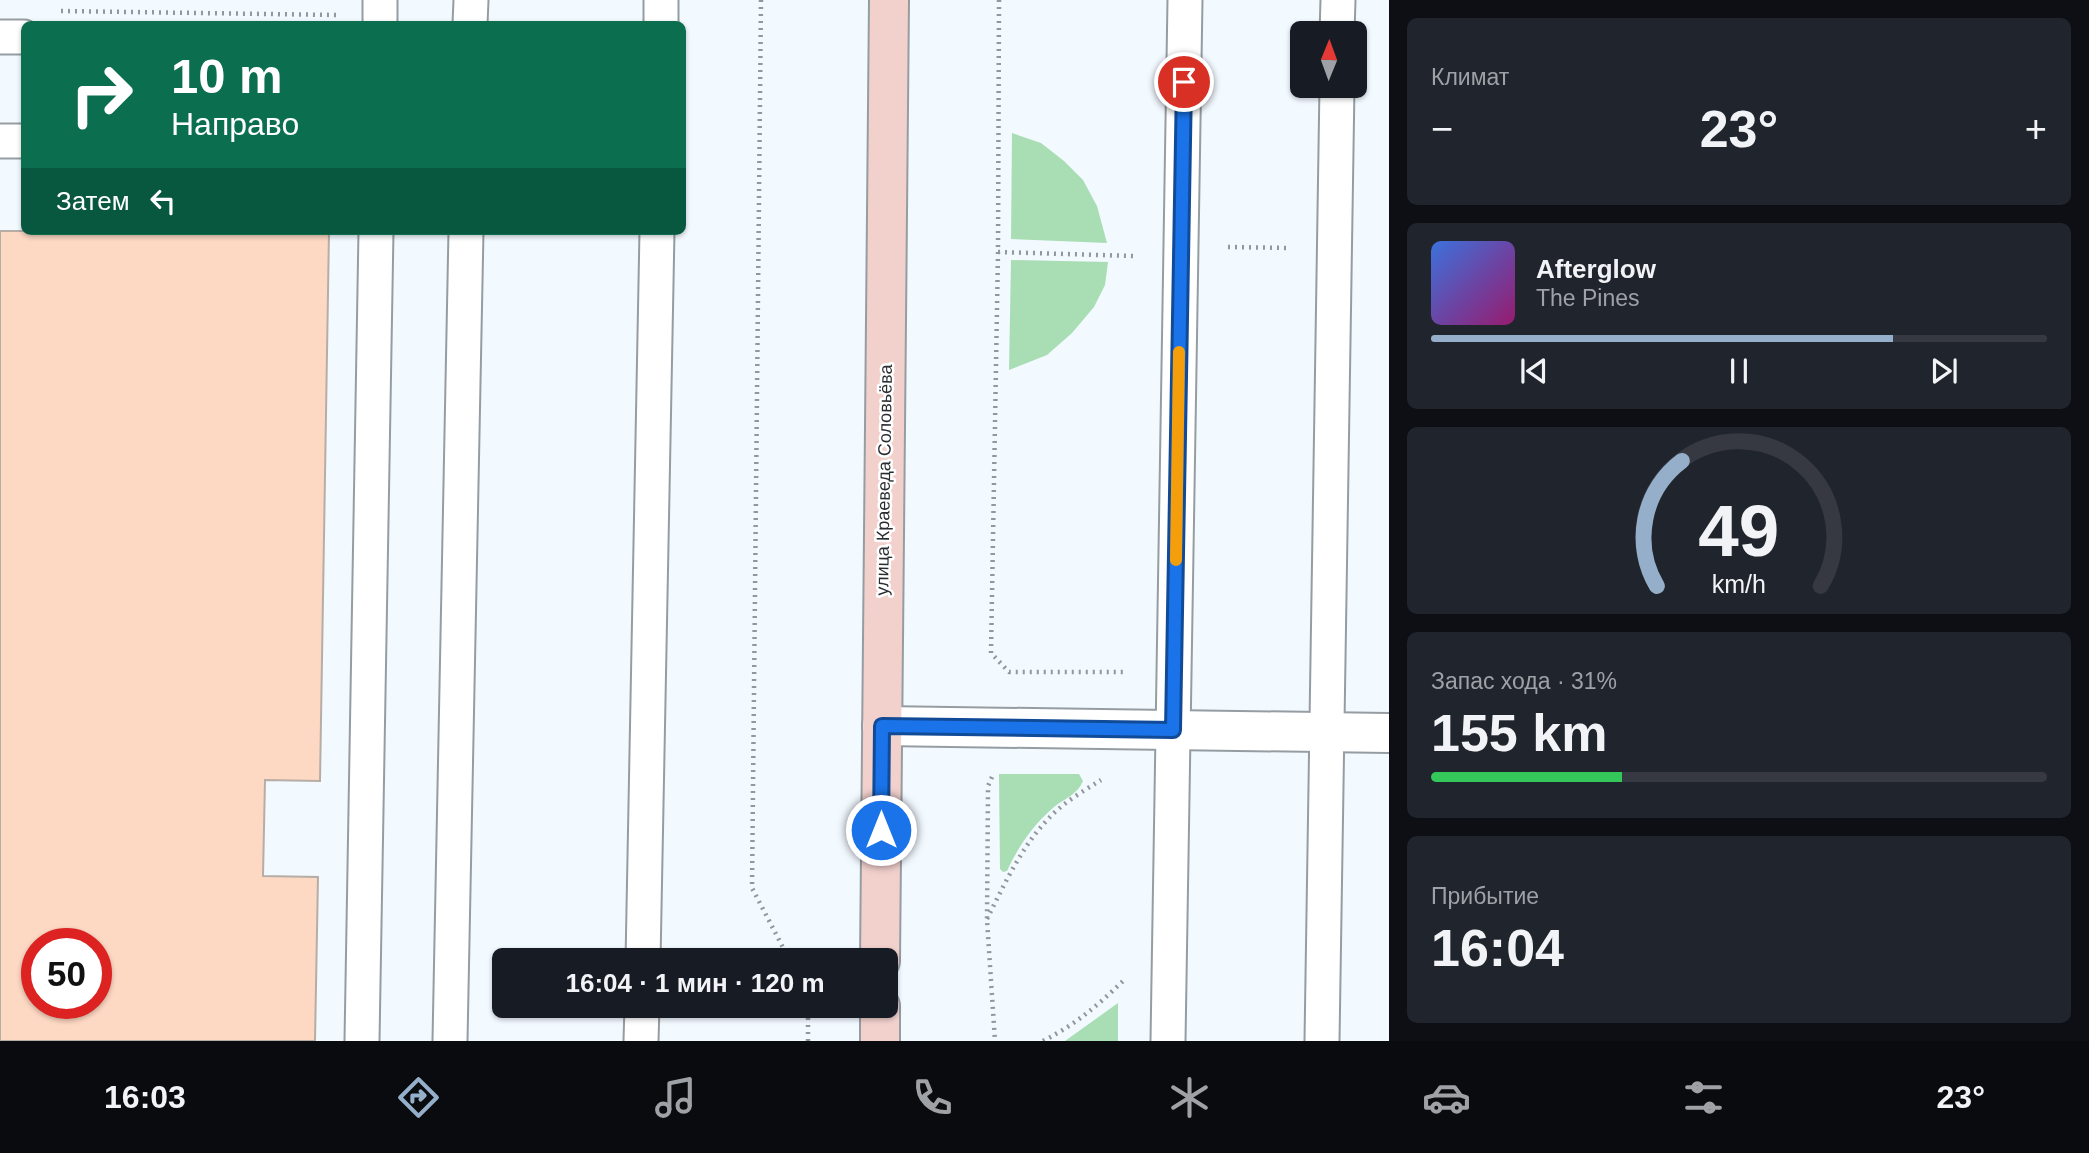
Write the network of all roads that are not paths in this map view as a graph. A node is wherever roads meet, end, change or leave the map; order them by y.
1 (380, 0) edge
2 (471, 0) edge
3 (661, 0) edge
4 (889, 0) edge
5 (1185, 0) edge
6 (1338, 0) edge
7 (380, 21) edge
8 (470, 21) edge
9 (661, 21) edge
10 (1337, 21) edge
11 (0, 37) edge
12 (21, 37) edge
13 (1336, 98) edge
14 (0, 141) edge
15 (21, 141) edge
16 (376, 235) edge
17 (466, 235) edge
18 (657, 235) edge
19 (882, 726) junction
20 (1173, 730) junction
21 (1327, 732) junction
22 (1389, 733) edge
23 (643, 948) edge
24 (880, 948) edge
25 (642, 1018) edge
26 (880, 1018) edge
27 (362, 1041) edge
28 (450, 1041) edge
29 (641, 1041) edge
30 (880, 1041) edge
31 (1168, 1041) edge
32 (1322, 1041) edge

1 - 7 lane
2 - 8 lane
3 - 9 lane
4 - 19 main road, улица Краеведа Соловьёва
5 - 20 lane
6 - 10 lane
11 - 12 lane
13 - 21 lane
14 - 15 lane
16 - 27 lane
17 - 28 lane
18 - 23 lane
19 - 20 street
19 - 24 main road, улица Краеведа Соловьёва
20 - 21 street
20 - 31 lane
21 - 22 street
21 - 32 lane
25 - 29 lane
26 - 30 main road

